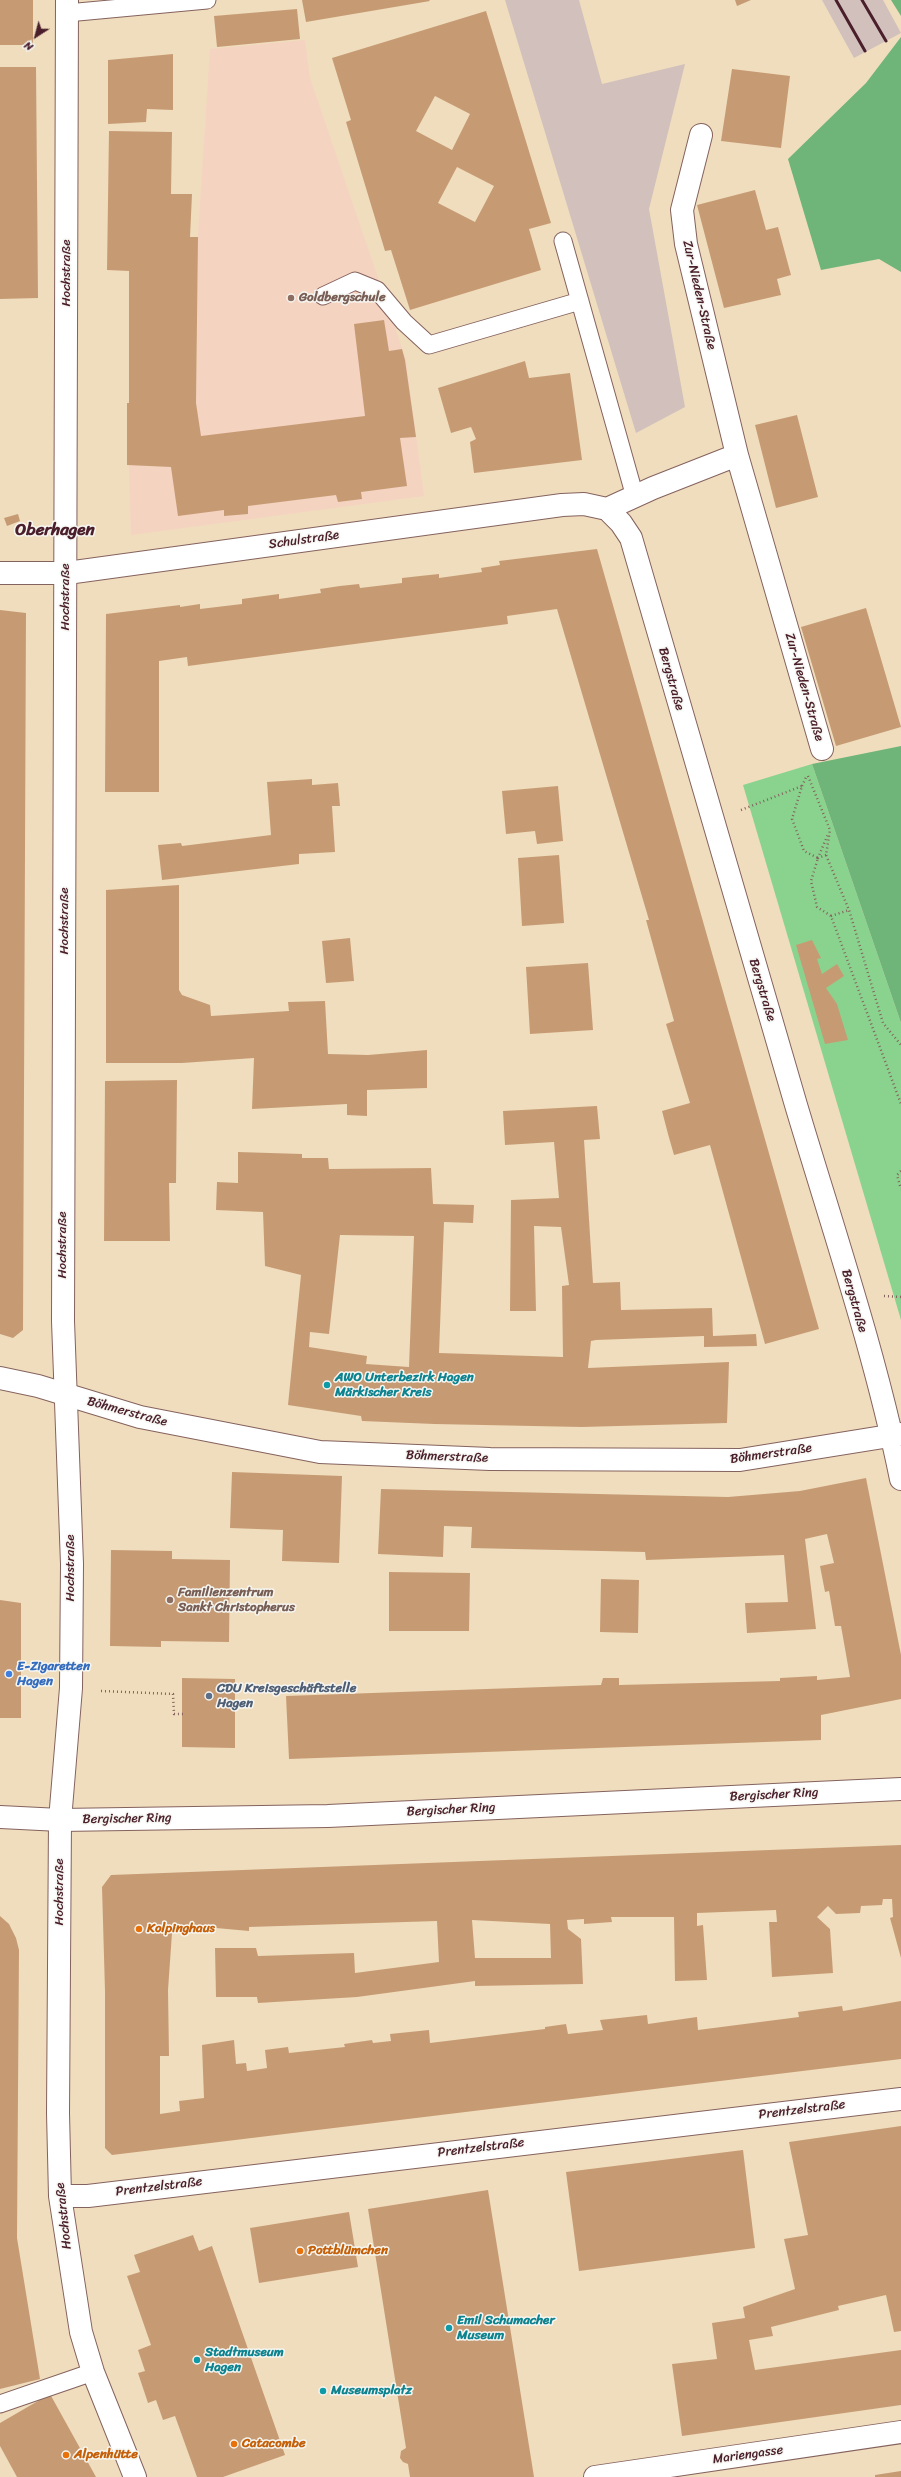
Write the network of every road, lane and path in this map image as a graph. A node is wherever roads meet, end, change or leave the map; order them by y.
1 (207, 0) edge
2 (67, 6) edge
3 (701, 135) dead end
4 (563, 240) dead end
5 (323, 296) dead end
6 (580, 301) junction
7 (737, 455) junction
8 (635, 497) junction
9 (607, 509) junction
10 (0, 573) edge
11 (67, 573) junction
12 (822, 749) joint
13 (808, 775) junction
14 (802, 786) junction
15 (750, 806) dead end
16 (830, 830) junction
17 (826, 855) junction
18 (818, 858) junction
19 (849, 910) junction
20 (831, 916) junction
21 (901, 1045) edge
22 (901, 1104) edge
23 (901, 1171) edge
24 (901, 1189) edge
25 (889, 1295) dead end
26 (901, 1297) edge
27 (0, 1378) edge
28 (67, 1396) junction
29 (896, 1434) edge
30 (901, 1479) edge
31 (71, 1688) junction
32 (182, 1714) dead end
33 (901, 1789) edge
34 (0, 1817) edge
35 (60, 1820) junction
36 (901, 2098) edge
37 (60, 2196) junction
38 (92, 2372) junction
39 (0, 2404) edge
40 (901, 2432) edge
41 (135, 2477) edge
42 (595, 2477) edge

1 - 2 lane
2 - 11 street, Hochstraße
3 - 7 street, Zur-Nieden-Straße
4 - 6 lane
5 - 6 lane
6 - 8 lane
7 - 8 street
7 - 12 street, Zur-Nieden-Straße
8 - 9 street
9 - 11 street, Schulstraße
9 - 29 street, Bergstraße
10 - 11 street, Schulstraße
11 - 28 street, Hochstraße
12 - 13 path, Zur-Nieden-Straße
13 - 14 path, Zur-Nieden-Straße
13 - 16 path
14 - 15 path
14 - 18 path, Zur-Nieden-Straße
16 - 17 path
16 - 18 path
17 - 18 path
17 - 19 path
18 - 20 path
19 - 20 path
19 - 21 path
20 - 22 path
23 - 24 path
25 - 26 path
27 - 28 street, Böhmerstraße
28 - 29 street, Böhmerstraße
28 - 31 street, Hochstraße
29 - 30 street, Bergstraße
31 - 32 path
31 - 35 street, Hochstraße
33 - 35 street, Bergischer Ring
34 - 35 street, Bergischer Ring
35 - 37 street, Hochstraße
36 - 37 street, Prentzelstraße
37 - 38 street, Hochstraße
38 - 39 lane
38 - 41 street, Hochstraße
40 - 42 street, Mariengasse

